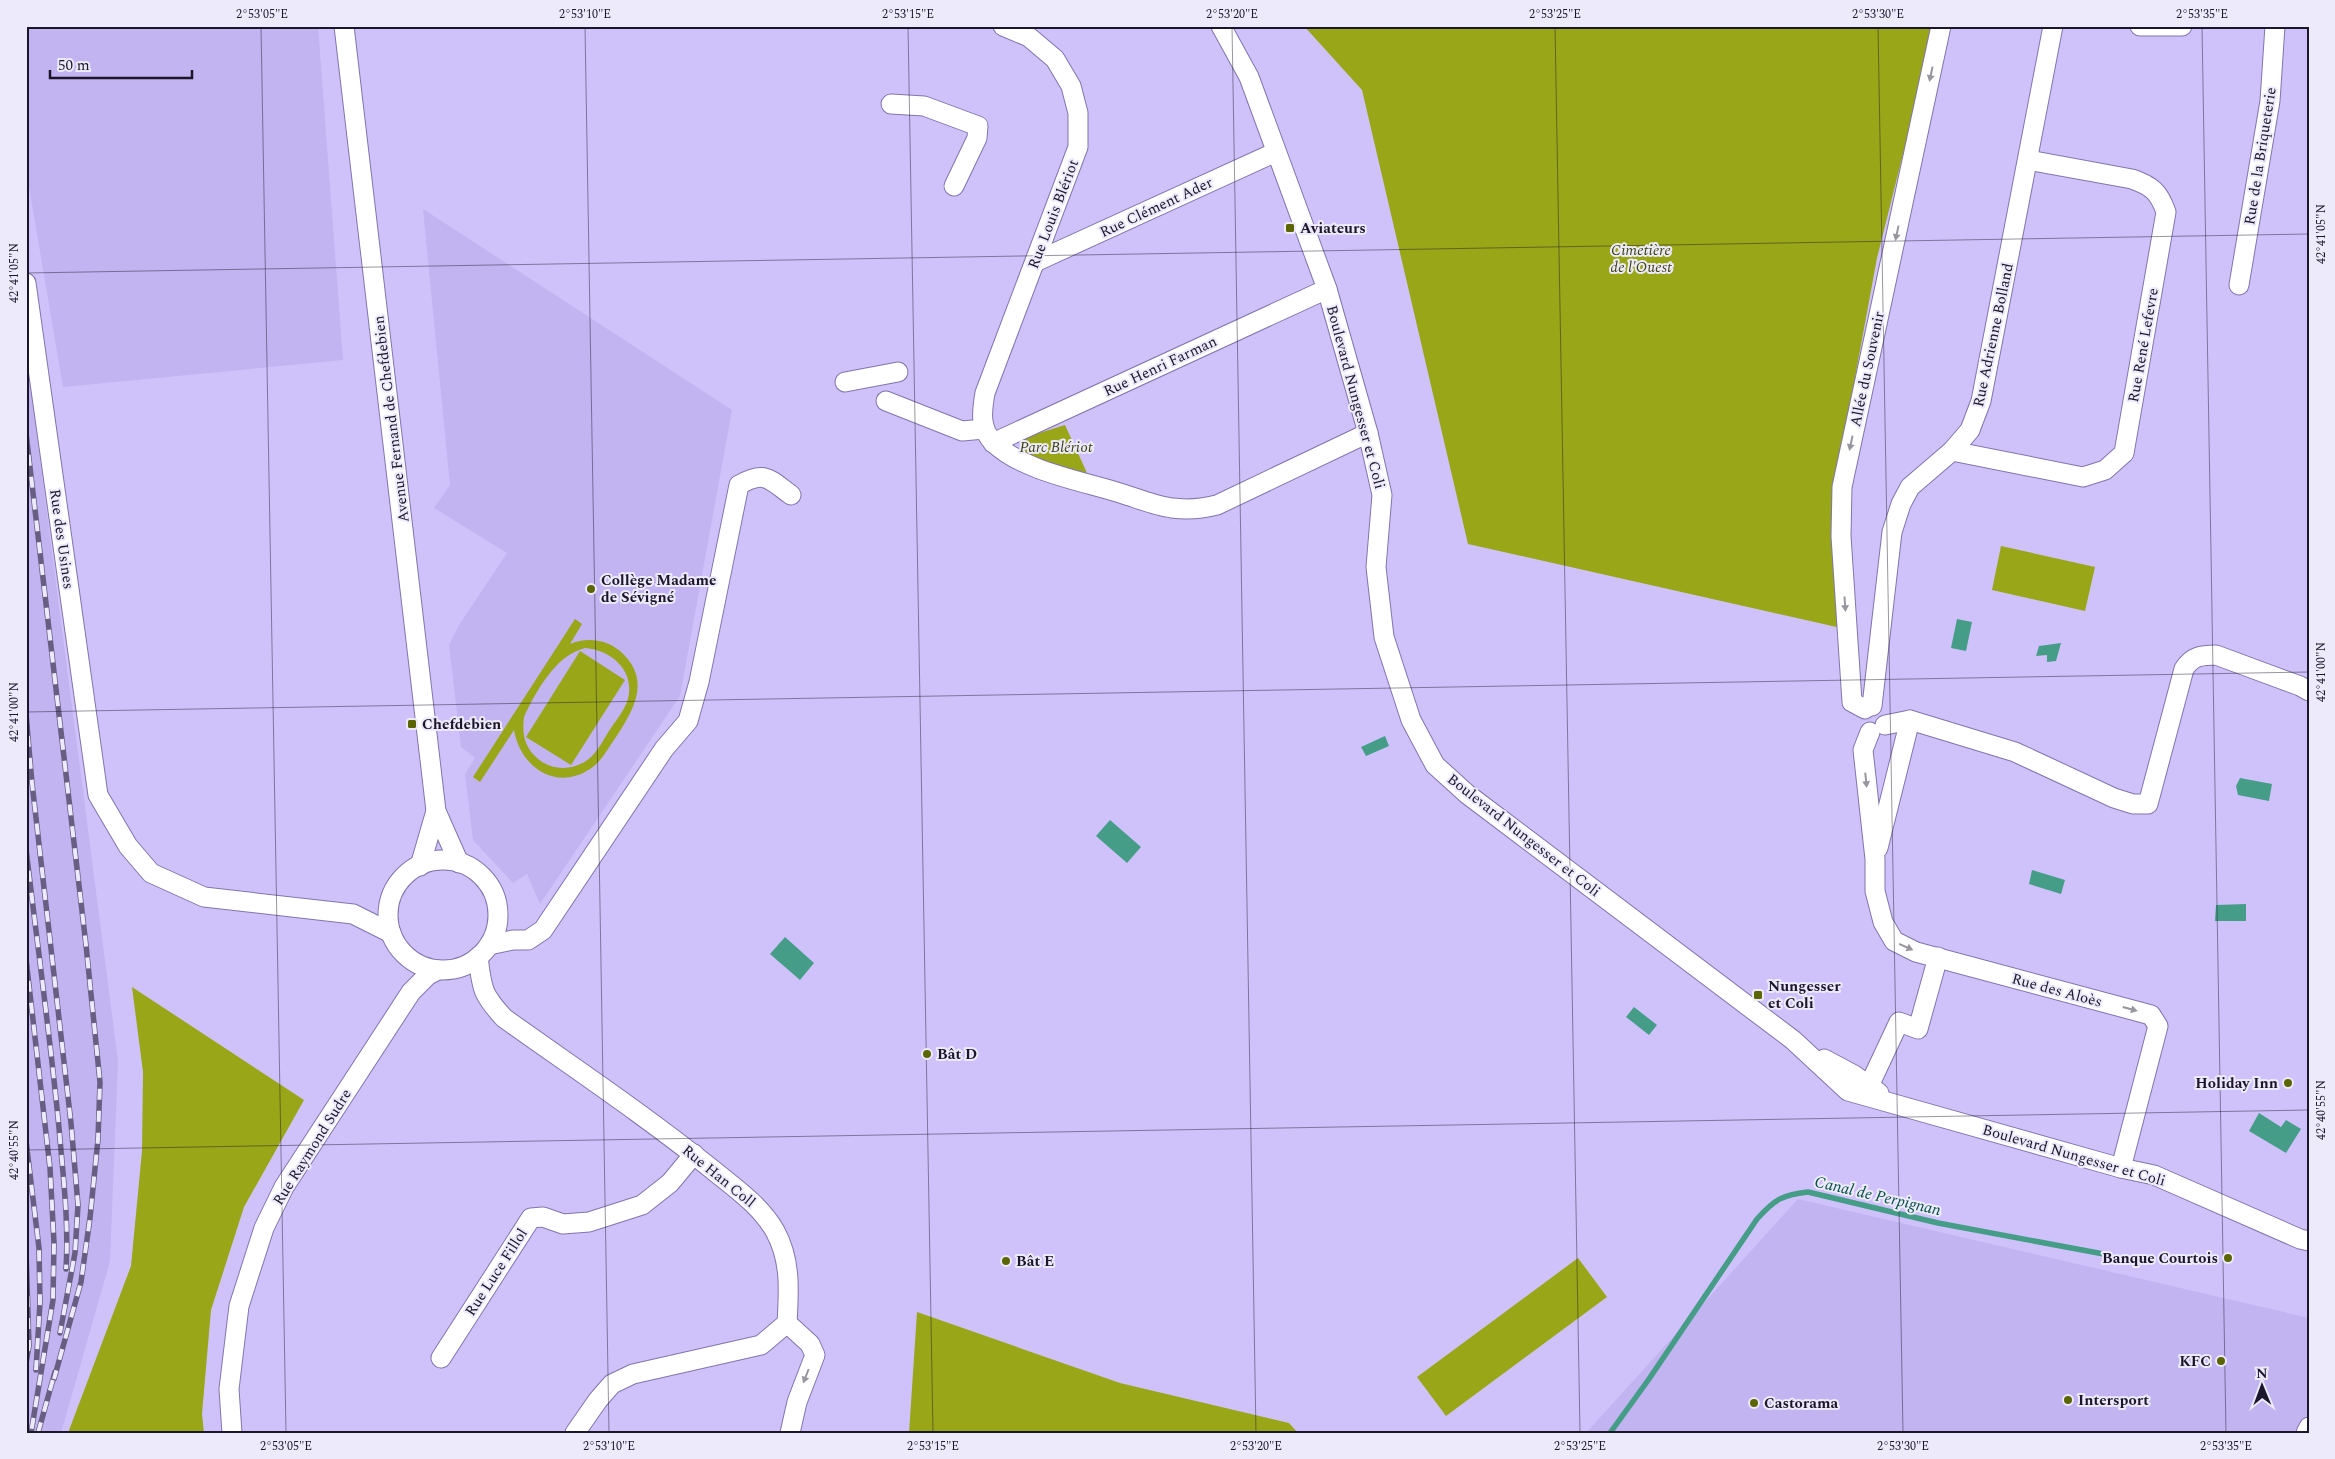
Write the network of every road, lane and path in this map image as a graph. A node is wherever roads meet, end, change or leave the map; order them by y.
1 (344, 26) edge
2 (1003, 26) edge
3 (1220, 26) edge
4 (1942, 26) edge
5 (2053, 26) edge
6 (2140, 26) edge
7 (2182, 26) edge
8 (2275, 26) edge
9 (891, 104) dead end
10 (1276, 152) junction
11 (2028, 160) junction
12 (954, 186) dead end
13 (1035, 262) junction
14 (26, 283) edge
15 (2239, 285) dead end
16 (1327, 289) junction
17 (898, 372) dead end
18 (845, 382) dead end
19 (886, 401) dead end
20 (1368, 433) junction
21 (989, 436) junction
22 (1952, 451) junction
23 (791, 495) dead end
24 (2309, 691) edge
25 (1869, 708) junction
26 (1910, 720) junction
27 (1877, 728) junction
28 (436, 811) junction
29 (1875, 859) junction
30 (459, 863) junction
31 (420, 866) junction
32 (389, 902) junction
33 (353, 914) junction
34 (498, 920) junction
35 (391, 933) junction
36 (512, 940) junction
37 (484, 951) junction
38 (1938, 957) junction
39 (409, 958) junction
40 (446, 969) junction
41 (482, 989) junction
42 (411, 992) junction
43 (1803, 1048) junction
44 (1869, 1086) junction
45 (1899, 1106) junction
46 (694, 1154) junction
47 (2121, 1168) junction
48 (2306, 1243) edge
49 (787, 1323) junction
50 (441, 1358) dead end
51 (2309, 1427) edge
52 (232, 1433) edge
53 (575, 1433) edge
54 (790, 1433) edge
55 (2306, 1433) edge

1 - 28 street, Avenue Fernand de Chefdebien
2 - 13 street, Rue Louis Blériot
3 - 10 street, Boulevard Nungesser et Coli
4 -> 25 street, Allée du Souvenir
5 - 11 street, Rue Adrienne Bolland
6 - 7 street
8 - 15 street, Rue de la Briqueterie
9 - 12 street
10 - 13 street, Rue Clément Ader
10 - 16 street, Boulevard Nungesser et Coli
11 - 22 street, Rue Adrienne Bolland
11 - 22 street, Rue René Lefevre
13 - 21 street, Rue Louis Blériot
14 - 33 street, Rue des Usines
16 - 20 street, Boulevard Nungesser et Coli
16 - 21 street, Rue Henri Farman
17 - 18 street
19 - 21 street
20 - 21 street
20 - 43 street, Boulevard Nungesser et Coli
22 - 25 street, Rue Adrienne Bolland
23 - 36 street
24 - 26 street
25 - 27 street, Rue Adrienne Bolland
26 - 27 street
26 - 29 street, Rue des Aloès
27 -> 29 street, Rue des Aloès
28 - 30 street, Avenue Fernand de Chefdebien
28 - 31 street, Avenue Fernand de Chefdebien
29 -> 38 street, Rue des Aloès
30 - 31 street
30 - 34 street
31 - 32 street
32 - 33 street
32 - 35 street
33 - 35 street
34 - 36 street
34 - 37 street
35 - 39 street
36 - 37 street
37 - 40 street
37 - 41 street, Rue Han Coll
38 - 44 street
38 -> 47 street, Rue des Aloès
39 - 40 street
39 - 42 street
40 - 41 street, Rue Han Coll
40 - 42 street, Rue Raymond Sudre
41 - 46 street, Rue Han Coll
42 - 52 street, Rue Raymond Sudre
43 - 44 street, Boulevard Nungesser et Coli
43 - 45 street, Boulevard Nungesser et Coli
44 - 45 street, Boulevard Nungesser et Coli
45 - 47 street, Boulevard Nungesser et Coli
46 - 49 street, Rue Han Coll
46 - 50 street, Rue Luce Fillol
47 - 48 street, Boulevard Nungesser et Coli
49 - 53 street
49 -> 54 street
51 - 55 street

